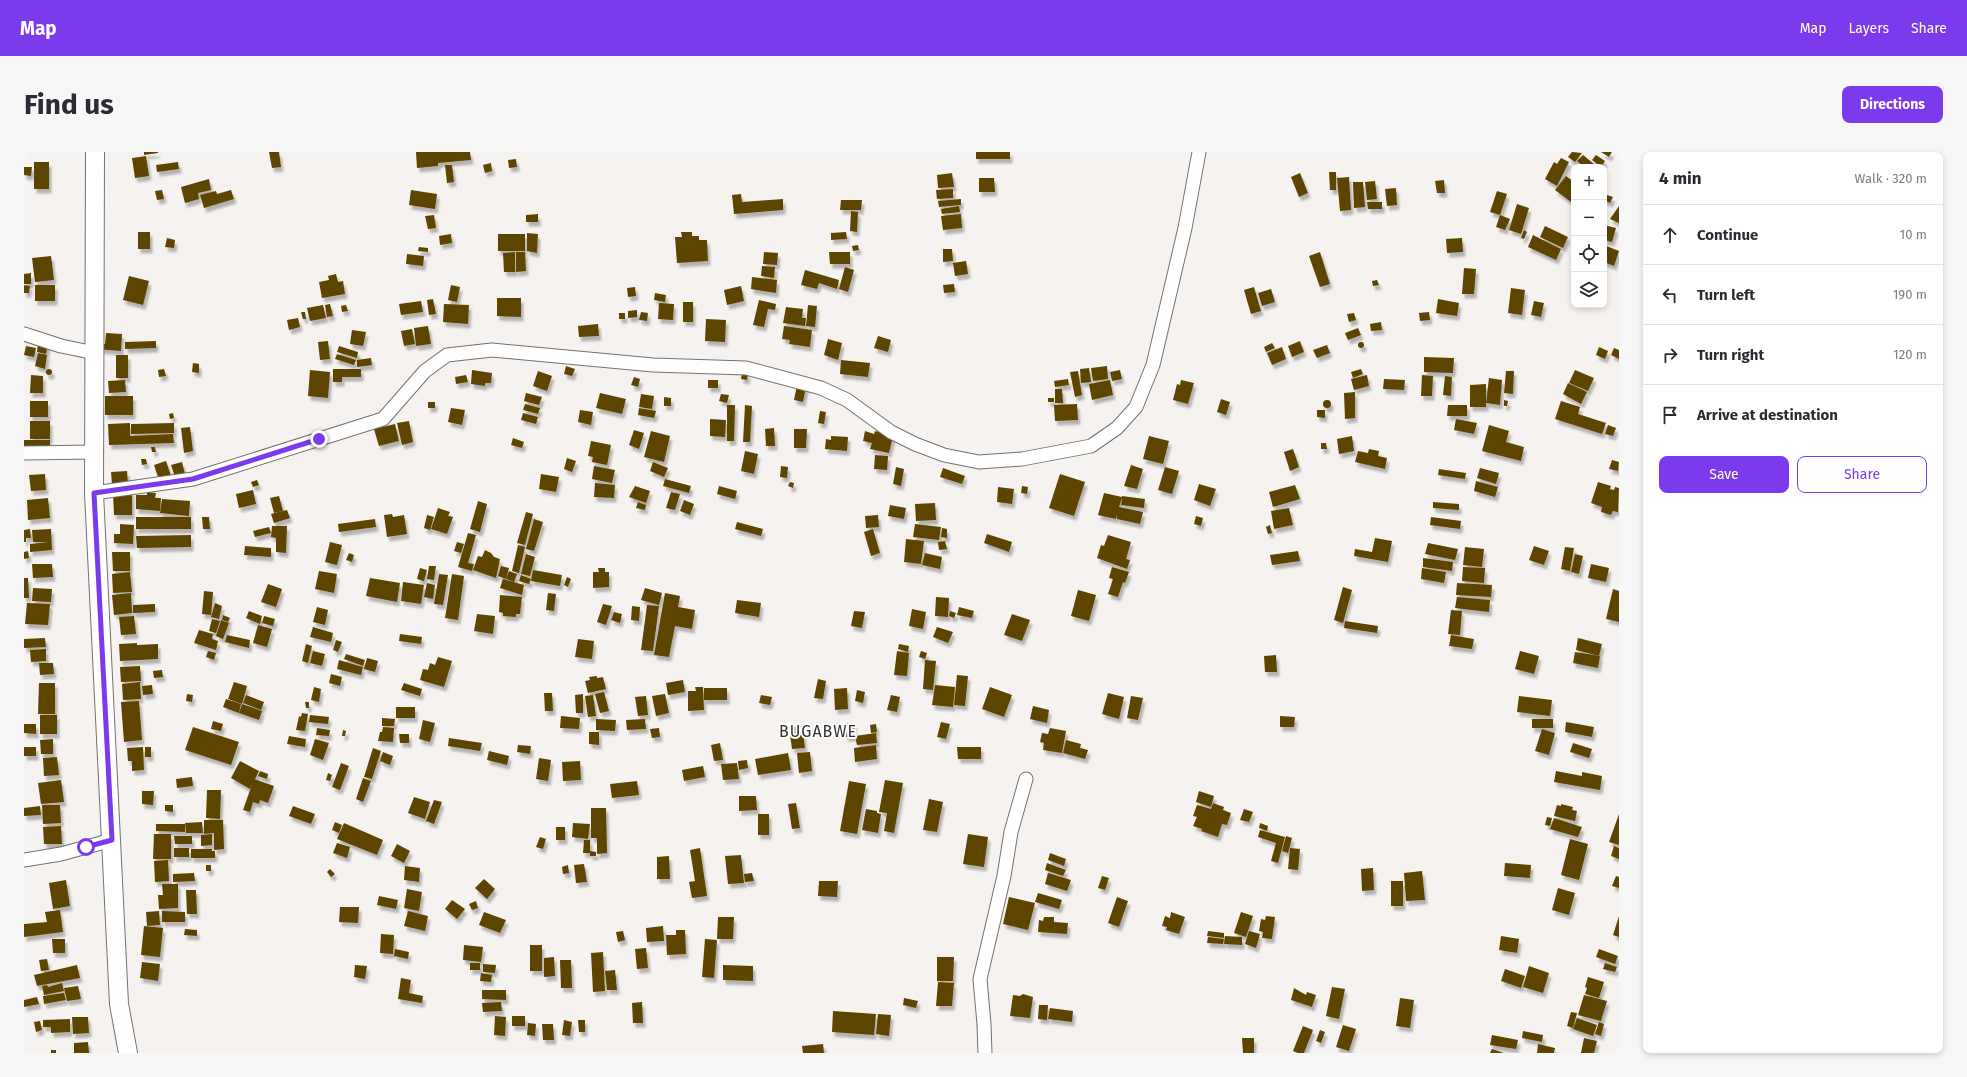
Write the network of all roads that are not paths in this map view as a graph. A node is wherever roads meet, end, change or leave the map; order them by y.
1 (95, 152) edge
2 (1199, 152) edge
3 (24, 334) edge
4 (95, 353) junction
5 (94, 452) junction
6 (24, 453) edge
7 (94, 493) junction
8 (1026, 779) dead end
9 (112, 840) junction
10 (24, 860) edge
11 (128, 1053) edge
12 (985, 1053) edge

1 - 4 street
2 - 7 street
3 - 4 street
4 - 5 street
5 - 6 street
5 - 7 street
7 - 9 street
8 - 12 street
9 - 10 street
9 - 11 street

